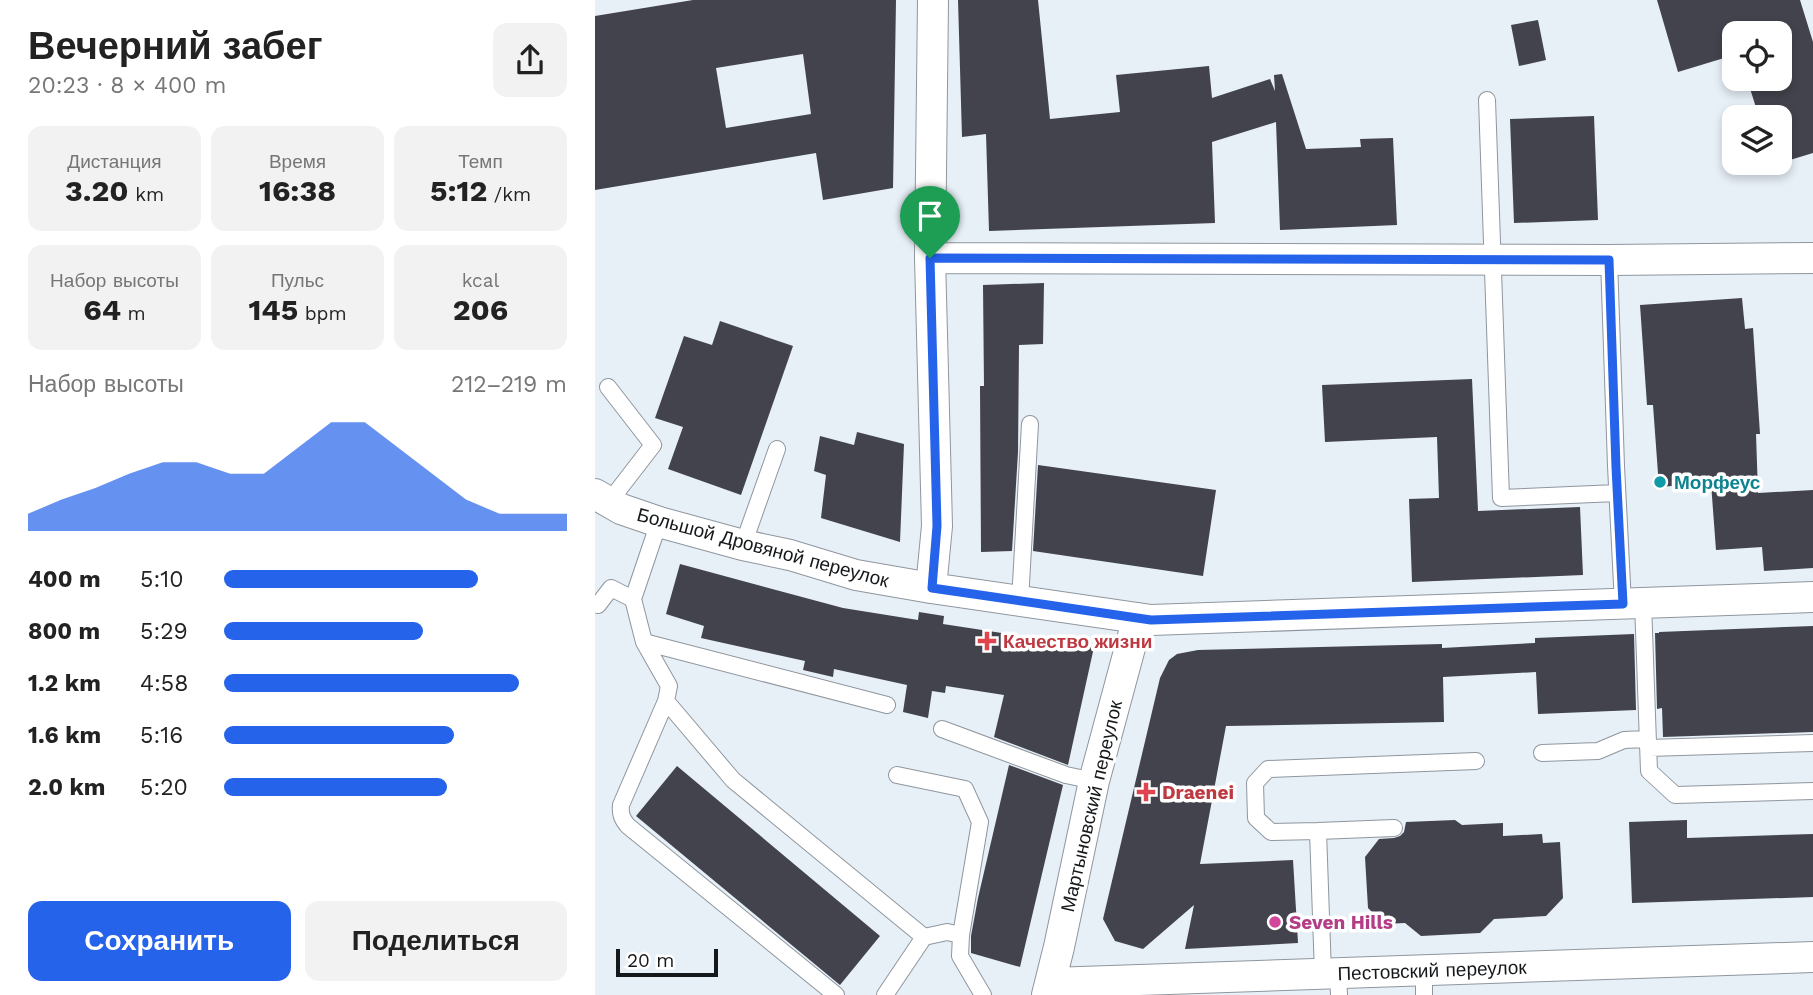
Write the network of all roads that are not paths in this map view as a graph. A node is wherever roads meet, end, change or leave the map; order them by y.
1 (933, 0) edge
2 (1487, 100) dead end
3 (930, 258) junction
4 (1813, 258) edge
5 (1492, 260) junction
6 (1609, 260) junction
7 (608, 387) dead end
8 (1030, 424) dead end
9 (777, 449) dead end
10 (1617, 493) junction
11 (602, 498) edge
12 (659, 522) junction
13 (743, 545) junction
14 (932, 588) junction
15 (1813, 597) edge
16 (632, 599) junction
17 (1020, 601) junction
18 (1633, 604) junction
19 (598, 606) dead end
20 (1138, 618) junction
21 (644, 642) junction
22 (666, 701) junction
23 (887, 705) dead end
24 (942, 729) dead end
25 (1648, 743) junction
26 (1813, 743) edge
27 (1542, 753) dead end
28 (1476, 761) dead end
29 (897, 775) dead end
30 (1094, 780) junction
31 (1813, 791) edge
32 (1394, 828) dead end
33 (1318, 831) junction
34 (961, 935) junction
35 (924, 937) junction
36 (1813, 957) edge
37 (1333, 981) edge
38 (1424, 983) edge
39 (1208, 986) edge
40 (1177, 987) edge
41 (1049, 989) edge
42 (836, 995) edge
43 (885, 995) edge
44 (983, 995) edge

1 - 3 street
2 - 5 lane
3 - 5 street
3 - 14 street
4 - 6 street
5 - 6 street
5 - 10 lane
6 - 10 lane
7 - 11 lane
8 - 17 lane
9 - 13 lane
10 - 18 lane
11 - 12 street, Большой Дровяной переулок
12 - 13 street, Большой Дровяной переулок
12 - 16 lane
13 - 14 street, Большой Дровяной переулок
14 - 17 street, Большой Дровяной переулок
15 - 18 street, Большой Дровяной переулок
16 - 19 lane
16 - 21 lane
17 - 20 street, Большой Дровяной переулок
18 - 20 street, Большой Дровяной переулок
18 - 25 lane
20 - 30 street, Мартыновский переулок
21 - 22 lane
21 - 23 lane
22 - 35 lane
22 - 42 lane
24 - 30 lane
25 - 26 lane
25 - 27 lane
25 - 31 lane
28 - 33 lane
29 - 34 lane
30 - 41 street, Мартыновский переулок
32 - 33 lane
33 - 37 lane
34 - 35 lane
34 - 44 lane
35 - 43 lane
36 - 38 street, Пестовский переулок
37 - 38 street, Пестовский переулок
37 - 39 street, Пестовский переулок
39 - 40 street, Пестовский переулок
40 - 41 street, Пестовский переулок

